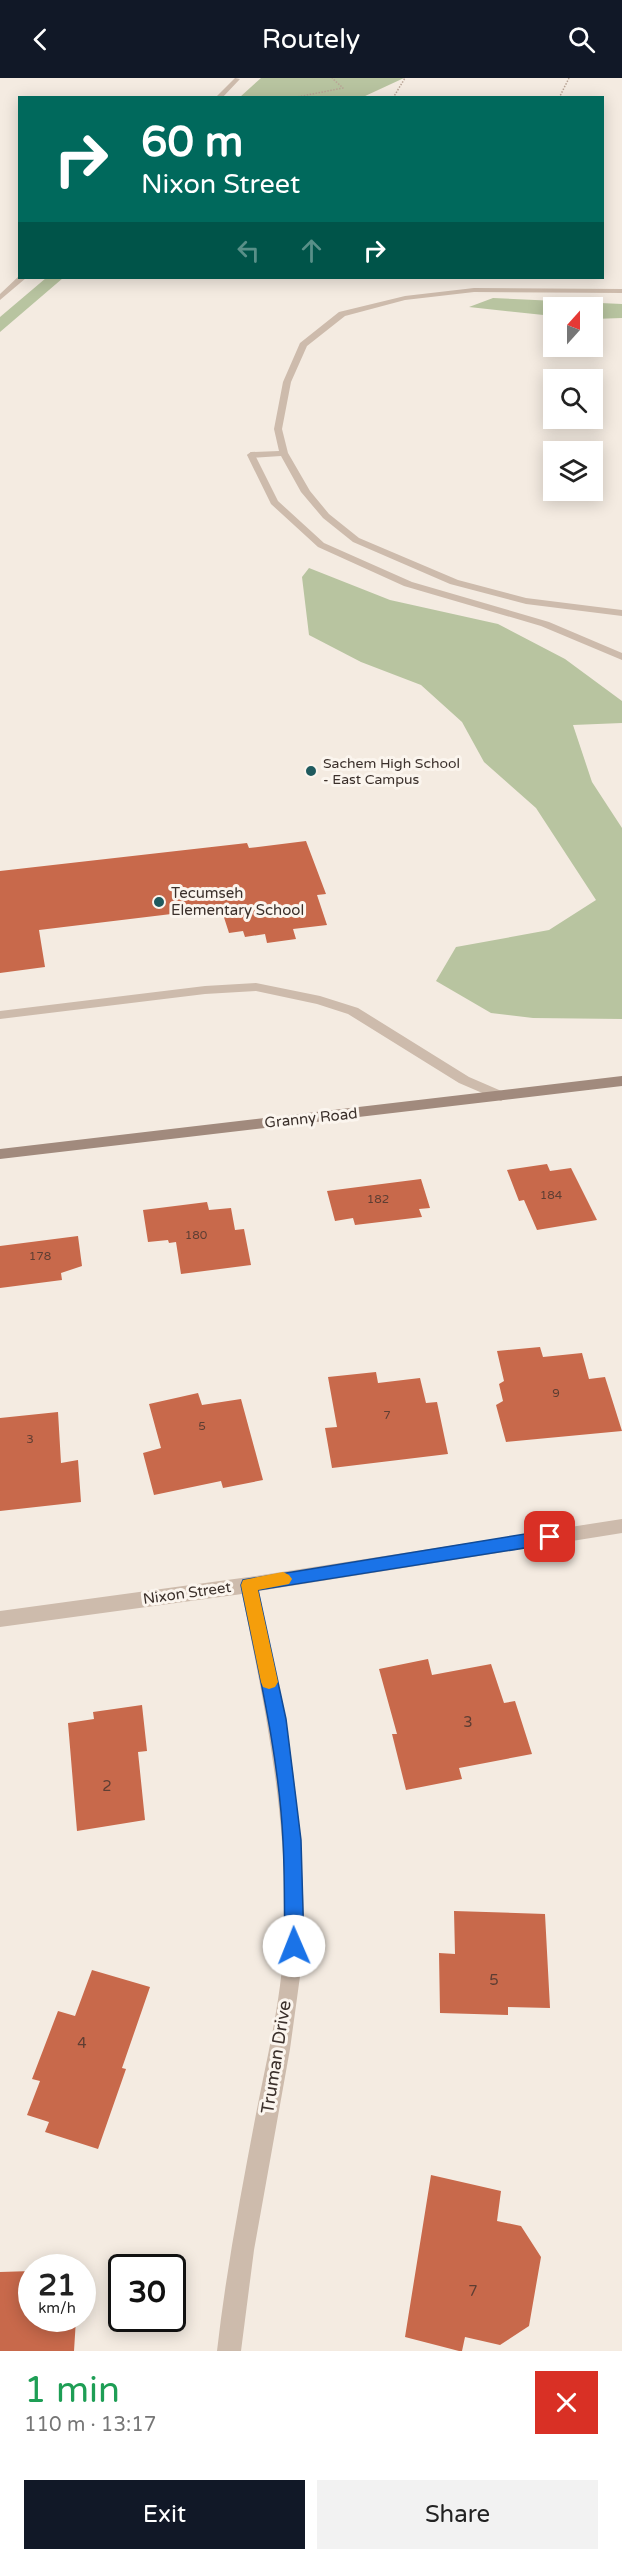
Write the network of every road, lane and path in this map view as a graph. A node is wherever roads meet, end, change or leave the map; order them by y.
1 (332, 78) edge
2 (405, 78) edge
3 (569, 78) edge
4 (237, 79) edge
5 (220, 96) edge
6 (312, 96) edge
7 (394, 96) edge
8 (560, 96) edge
9 (21, 279) edge
10 (622, 291) edge
11 (0, 298) edge
12 (284, 453) junction
13 (622, 613) edge
14 (622, 657) edge
15 (0, 1015) edge
16 (622, 1081) edge
17 (501, 1096) junction
18 (0, 1154) edge
19 (622, 1526) edge
20 (249, 1585) junction
21 (0, 1619) edge
22 (229, 2351) edge

1 - 6 path
2 - 7 path
3 - 8 path
4 - 5 street
9 - 11 street
10 - 12 street
12 - 13 street
12 - 14 street
15 - 17 street
16 - 17 street, Granny Road
17 - 18 street, Granny Road
19 - 20 street, Nixon Street
20 - 21 street, Nixon Street
20 - 22 street, Truman Drive

